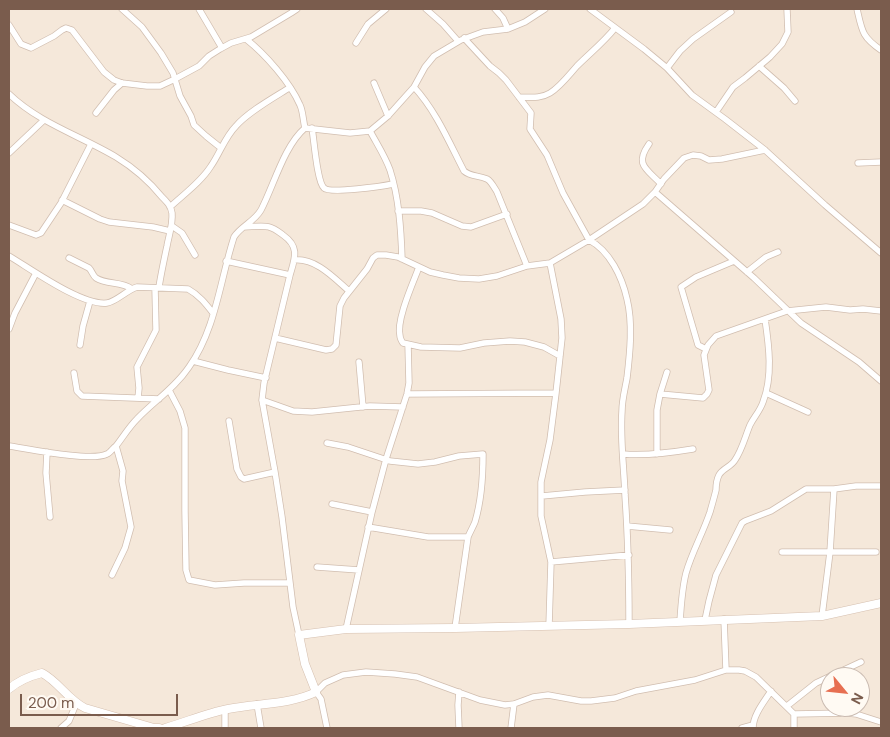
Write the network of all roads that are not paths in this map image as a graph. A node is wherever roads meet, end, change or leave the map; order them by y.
1 (122, 9) edge
2 (199, 9) edge
3 (297, 9) edge
4 (386, 9) edge
5 (426, 9) edge
6 (495, 9) edge
7 (545, 9) edge
8 (590, 9) edge
9 (787, 9) edge
10 (857, 9) edge
11 (731, 12) dead end
12 (9, 25) edge
13 (615, 28) junction
14 (508, 29) junction
15 (246, 39) junction
16 (461, 40) junction
17 (356, 43) dead end
18 (222, 48) junction
19 (881, 50) edge
20 (759, 66) junction
21 (667, 68) junction
22 (176, 79) junction
23 (122, 83) junction
24 (374, 83) dead end
25 (414, 87) junction
26 (289, 88) junction
27 (9, 94) edge
28 (519, 97) junction
29 (535, 98) junction
30 (795, 102) dead end
31 (528, 108) junction
32 (96, 112) dead end
33 (716, 112) junction
34 (388, 116) junction
35 (44, 120) junction
36 (305, 128) junction
37 (312, 128) junction
38 (370, 131) junction
39 (91, 144) junction
40 (649, 144) dead end
41 (221, 148) junction
42 (765, 150) junction
43 (9, 153) edge
44 (881, 162) edge
45 (858, 163) dead end
46 (393, 184) junction
47 (661, 184) junction
48 (655, 192) junction
49 (62, 200) junction
50 (170, 207) junction
51 (398, 211) junction
52 (507, 214) junction
53 (9, 225) edge
54 (244, 227) junction
55 (171, 229) junction
56 (589, 240) junction
57 (778, 252) dead end
58 (881, 253) edge
59 (195, 255) dead end
60 (9, 256) edge
61 (69, 258) dead end
62 (402, 259) junction
63 (294, 260) junction
64 (734, 261) junction
65 (226, 262) junction
66 (550, 263) junction
67 (527, 266) junction
68 (419, 267) junction
69 (747, 272) junction
70 (36, 273) junction
71 (290, 275) junction
72 (132, 288) junction
73 (157, 288) junction
74 (349, 291) junction
75 (90, 301) junction
76 (787, 311) junction
77 (881, 311) edge
78 (213, 313) junction
79 (766, 319) junction
80 (9, 328) edge
81 (275, 338) junction
82 (408, 344) junction
83 (80, 345) dead end
84 (706, 349) junction
85 (560, 356) junction
86 (193, 360) junction
87 (359, 362) dead end
88 (666, 372) dead end
89 (74, 373) dead end
90 (266, 378) junction
91 (881, 381) edge
92 (169, 390) junction
93 (556, 393) junction
94 (408, 394) junction
95 (660, 394) junction
96 (766, 394) junction
97 (138, 398) junction
98 (159, 400) junction
99 (262, 400) junction
100 (363, 407) junction
101 (403, 407) junction
102 (808, 412) dead end
103 (229, 421) dead end
104 (327, 443) dead end
105 (9, 446) edge
106 (116, 446) junction
107 (693, 450) dead end
108 (47, 452) junction
109 (623, 454) junction
110 (657, 454) junction
111 (386, 459) junction
112 (275, 472) junction
113 (881, 486) edge
114 (834, 489) junction
115 (625, 490) junction
116 (542, 496) junction
117 (332, 504) dead end
118 (372, 512) junction
119 (50, 517) dead end
120 (627, 526) junction
121 (368, 527) junction
122 (670, 530) dead end
123 (468, 537) junction
124 (782, 552) dead end
125 (830, 552) junction
126 (876, 552) dead end
127 (628, 555) junction
128 (551, 562) junction
129 (317, 567) dead end
130 (358, 570) junction
131 (112, 575) dead end
132 (290, 583) junction
133 (881, 603) edge
134 (822, 616) junction
135 (724, 619) junction
136 (705, 620) junction
137 (680, 622) junction
138 (629, 624) junction
139 (549, 626) junction
140 (455, 628) junction
141 (346, 629) junction
142 (299, 635) junction
143 (861, 662) dead end
144 (726, 670) junction
145 (9, 689) edge
146 (771, 691) junction
147 (316, 692) junction
148 (459, 692) junction
149 (76, 704) junction
150 (257, 704) junction
151 (514, 704) junction
152 (787, 706) junction
153 (225, 709) junction
154 (794, 714) junction
155 (881, 722) edge
156 (753, 726) edge
157 (146, 727) edge
158 (61, 728) edge
159 (159, 728) edge
160 (165, 728) edge
161 (225, 728) edge
162 (261, 728) edge
163 (327, 728) edge
164 (458, 728) edge
165 (511, 728) edge
166 (742, 728) edge
167 (794, 728) edge

1 - 22 street
2 - 18 street
3 - 15 street
4 - 17 street
5 - 16 street
6 - 14 street
7 - 14 street
8 - 13 street
9 - 20 street
10 - 19 street
11 - 21 street
12 - 23 street
13 - 21 street
13 - 29 street
14 - 16 street
15 - 18 street
15 - 26 street
16 - 25 street
16 - 28 street
18 - 22 street
20 - 30 street
20 - 33 street
21 - 33 street
22 - 23 street
22 - 41 street
23 - 32 street
24 - 34 street
25 - 34 street
25 - 52 street
26 - 36 street
26 - 41 street
27 - 35 street
28 - 29 street
28 - 31 street
29 - 31 street
31 - 56 street
33 - 42 street
34 - 38 street
35 - 39 street
35 - 43 street
36 - 37 street
36 - 54 street
37 - 38 street
37 - 46 street
38 - 46 street
39 - 49 street
39 - 50 street
40 - 47 street
41 - 50 street
42 - 47 street
42 - 58 street
44 - 45 street
46 - 51 street
47 - 48 street
48 - 56 street
48 - 64 street
49 - 53 street
49 - 55 street
50 - 55 street
51 - 52 street
51 - 62 street
52 - 67 street
54 - 63 street
54 - 65 street
55 - 59 street
55 - 73 street
56 - 66 street
56 - 109 street
57 - 69 street
60 - 70 street
61 - 72 street
62 - 68 street
62 - 74 street
63 - 71 street
63 - 74 street
64 - 69 street
64 - 84 street
65 - 71 street
65 - 78 street
66 - 67 street
66 - 85 street
67 - 68 street
68 - 82 street
69 - 76 street
70 - 75 street
70 - 80 street
71 - 81 street
72 - 73 street
72 - 75 street
73 - 78 street
73 - 97 street
74 - 81 street
75 - 83 street
76 - 77 street
76 - 79 street
76 - 91 street
78 - 86 street
79 - 84 street
79 - 96 street
81 - 90 street
82 - 85 street
82 - 94 street
84 - 95 street
85 - 93 street
86 - 90 street
86 - 92 street
87 - 100 street
88 - 95 street
89 - 97 street
90 - 99 street
92 - 98 street
92 - 132 street
93 - 94 street
93 - 116 street
94 - 101 street
95 - 110 street
96 - 102 street
96 - 137 street
97 - 98 street
98 - 106 street
99 - 100 street
99 - 112 street
100 - 101 street
101 - 111 street
103 - 112 street
104 - 111 street
105 - 108 street
106 - 108 street
106 - 131 street
107 - 110 street
108 - 119 street
109 - 110 street
109 - 115 street
111 - 118 street
111 - 123 street
112 - 132 street
113 - 114 street
114 - 125 street
114 - 136 street
115 - 116 street
115 - 120 street
116 - 128 street
117 - 118 street
118 - 121 street
120 - 122 street
120 - 127 street
121 - 123 street
121 - 130 street
123 - 140 street
124 - 125 street
125 - 126 street
125 - 134 street
127 - 128 street
127 - 138 street
128 - 139 street
129 - 130 street
130 - 141 street
132 - 142 street
133 - 134 street
134 - 135 street
135 - 136 street
135 - 144 street
136 - 137 street
137 - 138 street
138 - 139 street
139 - 140 street
140 - 141 street
141 - 142 street
142 - 147 street
143 - 152 street
144 - 146 street
144 - 151 street
145 - 149 street
146 - 152 street
146 - 156 street
147 - 148 street
147 - 150 street
147 - 163 street
148 - 151 street
148 - 164 street
149 - 157 street
149 - 158 street
150 - 153 street
150 - 162 street
151 - 165 street
152 - 154 street
153 - 160 street
153 - 161 street
154 - 155 street
154 - 167 street
156 - 166 street
157 - 159 street

